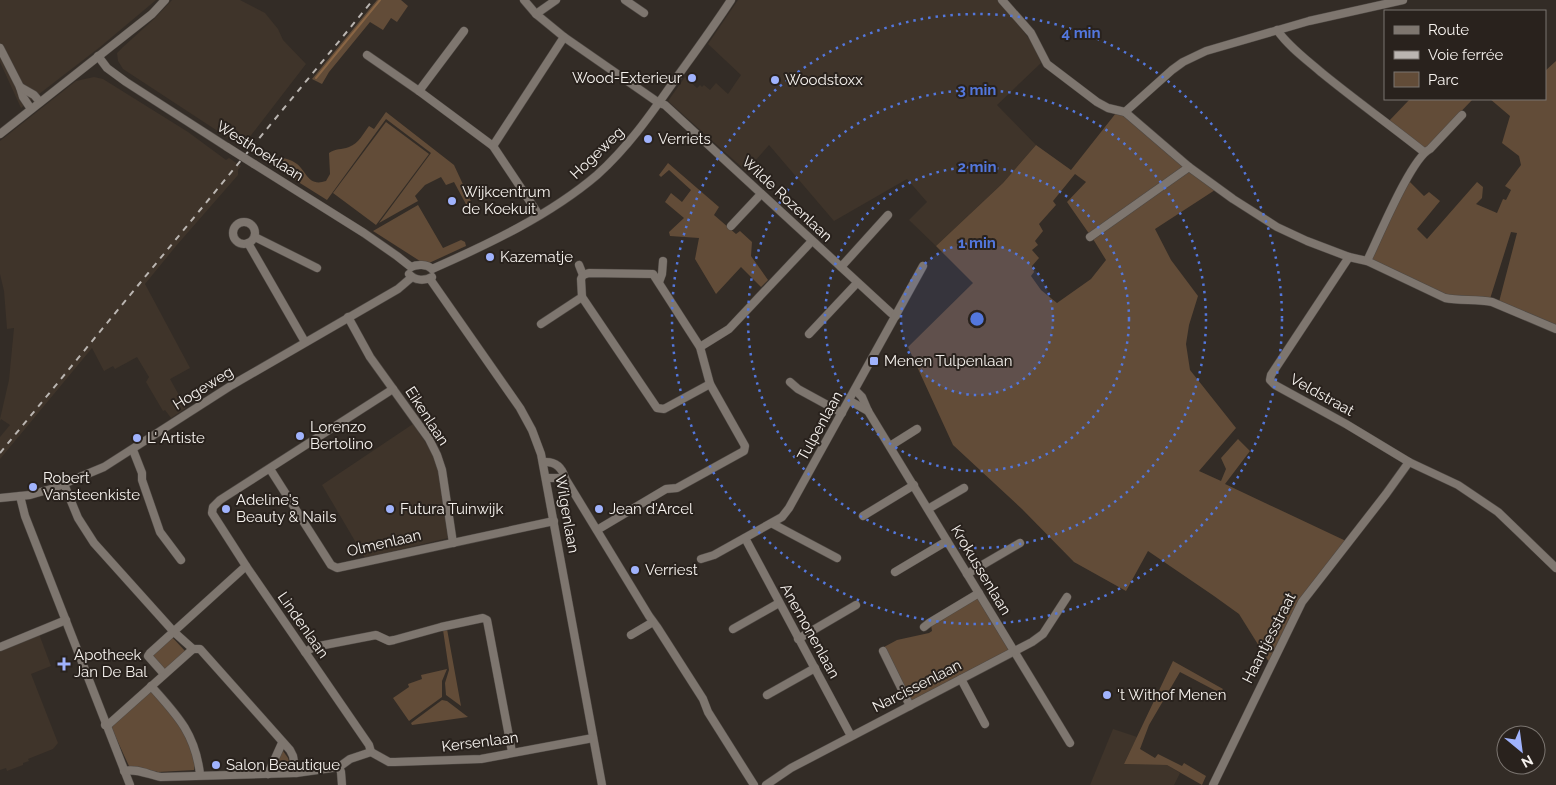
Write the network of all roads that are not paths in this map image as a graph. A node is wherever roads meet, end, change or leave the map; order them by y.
1 (165, 0) edge
2 (524, 0) edge
3 (556, 0) edge
4 (625, 0) edge
5 (731, 0) edge
6 (1002, 0) edge
7 (1403, 0) edge
8 (644, 13) dead end
9 (536, 14) junction
10 (1277, 30) junction
11 (464, 32) dead end
12 (564, 37) junction
13 (0, 48) edge
14 (367, 55) dead end
15 (98, 56) junction
16 (20, 86) junction
17 (419, 91) junction
18 (40, 102) junction
19 (659, 103) junction
20 (31, 109) junction
21 (1125, 112) junction
22 (1462, 115) dead end
23 (0, 134) edge
24 (493, 146) junction
25 (1424, 152) junction
26 (1189, 167) junction
27 (760, 194) junction
28 (539, 215) junction
29 (888, 215) dead end
30 (731, 226) dead end
31 (254, 236) junction
32 (1090, 236) dead end
33 (812, 241) junction
34 (248, 244) junction
35 (1349, 257) junction
36 (663, 261) dead end
37 (1367, 261) junction
38 (579, 265) dead end
39 (923, 266) dead end
40 (841, 267) junction
41 (317, 268) dead end
42 (411, 268) junction
43 (432, 269) junction
44 (583, 274) junction
45 (412, 277) junction
46 (430, 278) junction
47 (659, 282) junction
48 (857, 283) junction
49 (582, 297) junction
50 (896, 316) junction
51 (348, 317) junction
52 (541, 324) dead end
53 (1556, 329) edge
54 (810, 334) dead end
55 (305, 342) junction
56 (700, 347) junction
57 (790, 382) dead end
58 (710, 384) junction
59 (393, 389) junction
60 (856, 390) junction
61 (850, 401) junction
62 (868, 411) junction
63 (842, 413) junction
64 (917, 429) dead end
65 (890, 446) junction
66 (132, 450) junction
67 (543, 462) junction
68 (1409, 462) junction
69 (270, 469) junction
70 (546, 478) junction
71 (565, 478) junction
72 (64, 484) junction
73 (914, 485) junction
74 (964, 488) dead end
75 (20, 496) junction
76 (0, 498) edge
77 (928, 509) junction
78 (863, 516) dead end
79 (554, 521) junction
80 (772, 524) junction
81 (597, 530) junction
82 (745, 538) junction
83 (947, 541) junction
84 (453, 543) junction
85 (1020, 543) dead end
86 (836, 558) dead end
87 (701, 559) dead end
88 (181, 560) dead end
89 (246, 566) junction
90 (1556, 568) edge
91 (895, 572) dead end
92 (967, 574) junction
93 (979, 593) junction
94 (1067, 597) dead end
95 (778, 603) junction
96 (856, 605) dead end
97 (66, 620) junction
98 (653, 622) junction
99 (924, 627) dead end
100 (733, 629) dead end
101 (174, 632) junction
102 (631, 634) dead end
103 (798, 639) junction
104 (0, 647) edge
105 (194, 649) junction
106 (1014, 651) junction
107 (305, 652) junction
108 (883, 652) dead end
109 (814, 668) junction
110 (164, 674) junction
111 (962, 679) junction
112 (151, 686) junction
113 (767, 695) dead end
114 (910, 706) junction
115 (985, 724) dead end
116 (105, 726) junction
117 (851, 736) junction
118 (593, 738) junction
119 (282, 742) junction
120 (1070, 743) dead end
121 (371, 752) junction
122 (512, 752) junction
123 (339, 767) junction
124 (124, 770) junction
125 (296, 773) junction
126 (200, 774) junction
127 (268, 774) junction
128 (156, 776) junction
129 (130, 785) edge
130 (156, 785) edge
131 (342, 785) edge
132 (602, 785) edge
133 (754, 785) edge
134 (766, 785) edge
135 (1213, 785) edge

1 - 15 street
2 - 9 street, Wilde Rozenlaan
3 - 9 street
4 - 8 street
5 - 19 street, Hogeweg
6 - 21 street
7 - 10 street
9 - 12 street, Wilde Rozenlaan
10 - 21 street
10 - 25 street
11 - 17 street
12 - 19 street, Wilde Rozenlaan
12 - 24 street
13 - 16 street
14 - 17 street
15 - 18 street
15 - 42 street, Westhoeklaan, bridge
16 - 18 street
16 - 20 street
17 - 24 street
18 - 20 street
19 - 27 street, Wilde Rozenlaan
19 - 28 street, Hogeweg
20 - 23 street
21 - 26 street
22 - 25 street
24 - 28 street
25 - 37 street
26 - 32 street
26 - 35 street
27 - 30 street
27 - 33 street, Wilde Rozenlaan
28 - 43 street, Hogeweg
29 - 40 street
31 - 34 street
31 - 34 street
31 - 41 street
33 - 40 street, Wilde Rozenlaan
33 - 56 street
34 - 55 street
35 - 37 street
35 - 68 street, Veldstraat
36 - 47 street
37 - 53 street
38 - 44 street
39 - 50 street, Tulpenlaan
40 - 48 street, Wilde Rozenlaan
42 - 43 street
42 - 45 street
43 - 46 street
44 - 47 street
44 - 49 street
45 - 46 street
45 - 51 street, Hogeweg
46 - 67 street, Wilgenlaan
47 - 56 street
48 - 50 street, Wilde Rozenlaan
48 - 54 street
49 - 52 street
49 - 58 street
50 - 60 street, Tulpenlaan
51 - 55 street, Hogeweg
51 - 59 street, Eikenlaan
55 - 66 street, Hogeweg
56 - 58 street
57 - 63 street
58 - 81 street
59 - 69 street
59 - 84 street, Eikenlaan
60 - 61 street, Tulpenlaan
60 - 62 street, Krokussenlaan
61 - 62 street, Krokussenlaan
61 - 63 street, Tulpenlaan
62 - 65 street, Krokussenlaan
63 - 80 street, Tulpenlaan
64 - 65 street
65 - 73 street, Krokussenlaan
66 - 72 street, Hogeweg
66 - 88 street
67 - 70 street, Wilgenlaan
67 - 71 street
68 - 90 street, Veldstraat
68 - 135 street, Haantjesstraat
69 - 84 street, Olmenlaan
69 - 89 street, Lindenlaan
70 - 71 street
70 - 79 street, Wilgenlaan
71 - 81 street
72 - 75 street, Hogeweg
72 - 101 street
73 - 77 street, Krokussenlaan
73 - 78 street
74 - 77 street
75 - 76 street, Hogeweg
75 - 97 street
77 - 83 street, Krokussenlaan
79 - 84 street, Olmenlaan
79 - 118 street, Wilgenlaan
80 - 82 street, Tulpenlaan
80 - 86 street
81 - 98 street
82 - 87 street, Tulpenlaan
82 - 95 street, Anemonenlaan
83 - 91 street
83 - 92 street, Krokussenlaan
85 - 92 street
89 - 101 street
89 - 107 street, Lindenlaan
92 - 93 street, Krokussenlaan
93 - 99 street
93 - 106 street, Krokussenlaan
94 - 106 street, Narcissenlaan
95 - 100 street
95 - 103 street, Anemonenlaan
96 - 103 street
97 - 104 street
97 - 116 street
98 - 102 street
98 - 133 street
101 - 105 street
101 - 110 street
103 - 109 street, Anemonenlaan
105 - 110 street
105 - 119 street
106 - 111 street, Narcissenlaan
106 - 120 street, Krokussenlaan
107 - 121 street, Lindenlaan
107 - 122 street
108 - 114 street
109 - 113 street
109 - 117 street, Anemonenlaan
110 - 112 street
111 - 114 street, Narcissenlaan
111 - 115 street
112 - 116 street
112 - 126 street
114 - 117 street, Narcissenlaan
116 - 124 street
117 - 134 street, Narcissenlaan
118 - 122 street, Kersenlaan
118 - 132 street, Wilgenlaan
119 - 125 street
119 - 127 street
121 - 122 street, Kersenlaan
121 - 123 street
123 - 125 street
123 - 131 street
124 - 128 street
124 - 129 street
125 - 127 street
126 - 127 street
126 - 128 street
128 - 130 street

